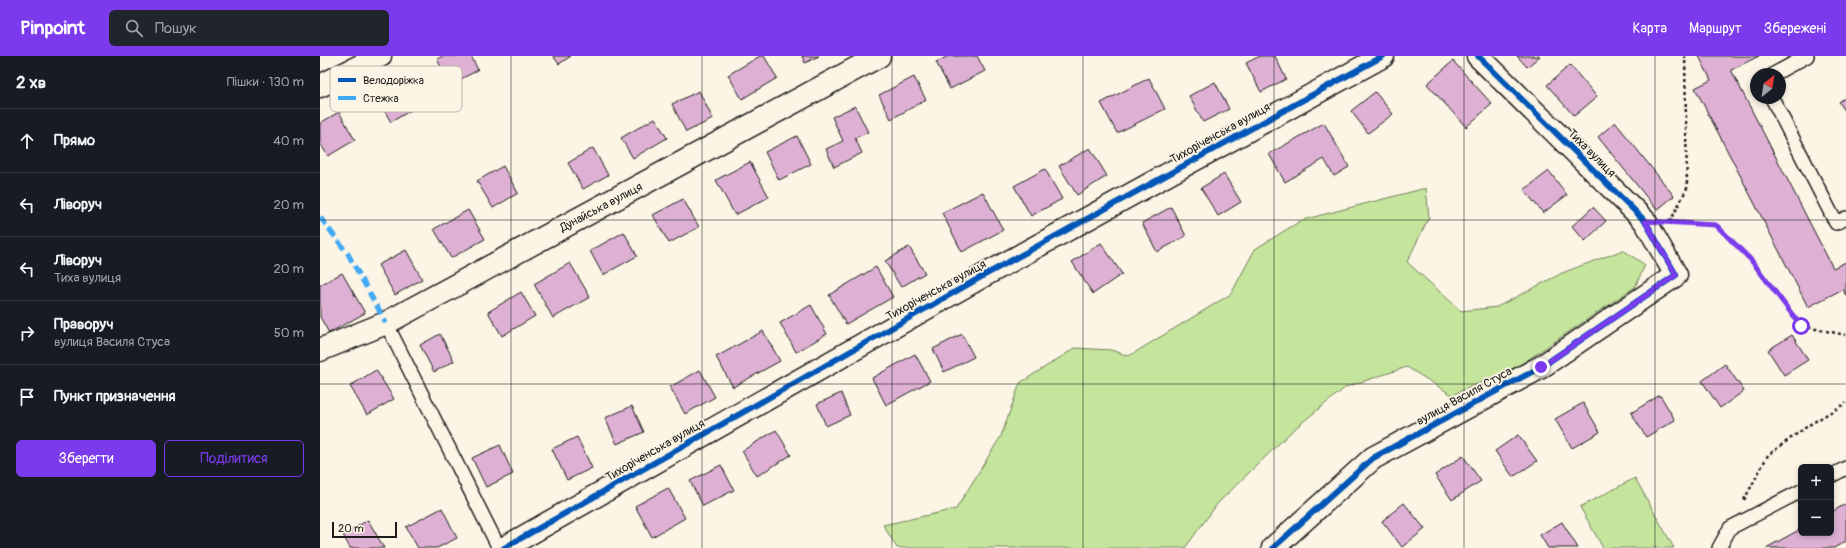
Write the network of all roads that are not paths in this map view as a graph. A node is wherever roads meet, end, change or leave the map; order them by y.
1 (380, 56) edge
2 (879, 56) edge
3 (1383, 56) edge
4 (1478, 56) edge
5 (1807, 56) edge
6 (360, 66) edge
7 (1785, 68) edge
8 (330, 81) edge
9 (320, 86) edge
10 (1775, 104) edge
11 (1846, 218) edge
12 (1676, 275) joint
13 (386, 323) junction
14 (320, 350) edge
15 (1846, 468) edge
16 (1834, 474) edge
17 (1798, 493) edge
18 (499, 548) edge
19 (504, 548) edge
20 (1273, 548) edge
21 (1719, 548) edge

1 - 6 street
2 - 13 street, Дунайська вулиця
3 - 19 street, Тихоріченська вулиця
4 - 12 street, Тиха вулиця
5 - 7 lane
8 - 9 street
10 - 11 lane
12 - 20 street, вулиця Василя Стуса
13 - 14 street, Дунайська вулиця
13 - 18 lane
15 - 16 lane
17 - 21 lane

